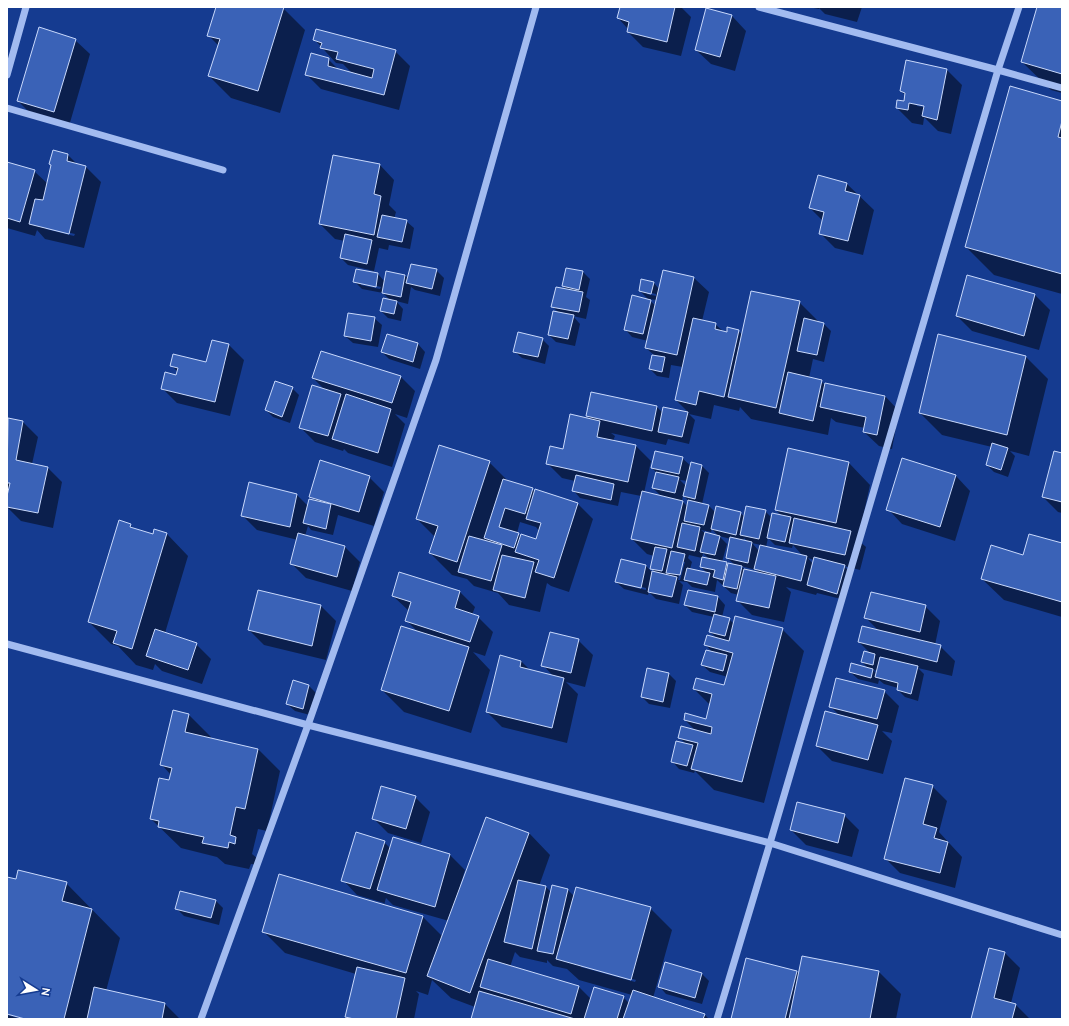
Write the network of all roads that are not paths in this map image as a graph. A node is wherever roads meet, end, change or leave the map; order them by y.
1 (26, 7) edge
2 (536, 7) edge
3 (760, 7) edge
4 (1019, 7) edge
5 (998, 70) junction
6 (7, 75) edge
7 (1062, 88) edge
8 (7, 108) edge
9 (223, 170) dead end
10 (7, 644) edge
11 (308, 725) junction
12 (770, 843) junction
13 (1062, 935) edge
14 (201, 1019) edge
15 (717, 1019) edge

1 - 6 street
2 - 11 street
3 - 5 street
4 - 5 street
5 - 7 street
5 - 12 street
8 - 9 street
10 - 11 street
11 - 12 street
11 - 14 street
12 - 13 street
12 - 15 street

